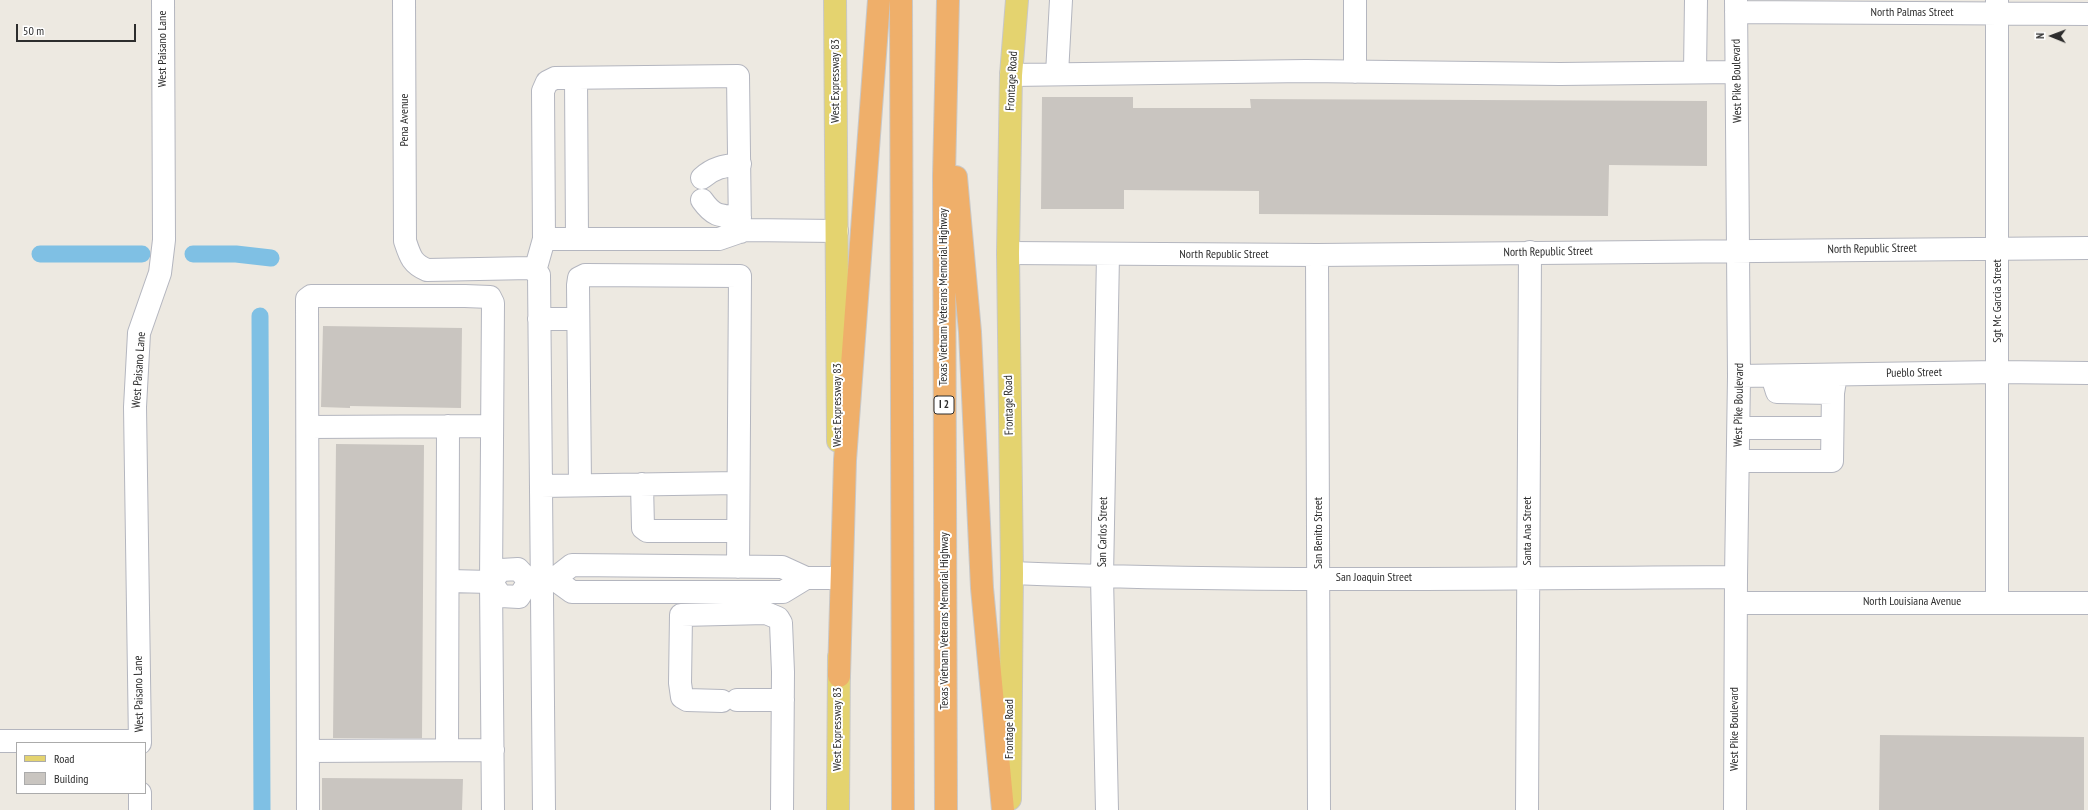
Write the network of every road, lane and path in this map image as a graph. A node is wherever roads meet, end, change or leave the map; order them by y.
1 (163, 0) edge
2 (404, 0) edge
3 (835, 0) edge
4 (879, 0) edge
5 (901, 0) edge
6 (948, 0) edge
7 (1017, 0) edge
8 (1061, 0) edge
9 (1355, 0) edge
10 (1696, 0) edge
11 (1736, 6) edge
12 (1997, 7) edge
13 (2088, 14) edge
14 (947, 67) junction
15 (1355, 72) junction
16 (1695, 72) junction
17 (1736, 72) junction
18 (1057, 74) junction
19 (1011, 75) junction
20 (576, 78) junction
21 (740, 164) junction
22 (702, 178) dead end
23 (702, 200) dead end
24 (740, 224) junction
25 (836, 231) junction
26 (544, 239) junction
27 (577, 239) junction
28 (1998, 248) junction
29 (2088, 248) edge
30 (1738, 250) junction
31 (1530, 252) junction
32 (1008, 253) junction
33 (1108, 255) junction
34 (1317, 255) junction
35 (466, 269) junction
36 (535, 271) junction
37 (465, 296) junction
38 (539, 318) junction
39 (578, 318) junction
40 (1998, 372) junction
41 (2088, 373) edge
42 (1739, 376) junction
43 (1834, 384) junction
44 (448, 426) junction
45 (492, 426) junction
46 (308, 427) junction
47 (1739, 428) junction
48 (1832, 428) junction
49 (1738, 461) junction
50 (738, 483) junction
51 (642, 484) junction
52 (580, 485) junction
53 (541, 486) junction
54 (738, 531) junction
55 (681, 566) junction
56 (738, 567) junction
57 (1012, 573) junction
58 (1102, 577) junction
59 (1736, 577) junction
60 (806, 578) junction
61 (838, 578) junction
62 (1528, 578) junction
63 (1319, 579) junction
64 (542, 580) junction
65 (449, 581) junction
66 (491, 582) junction
67 (681, 592) junction
68 (1997, 602) junction
69 (1736, 603) junction
70 (2088, 603) edge
71 (681, 615) junction
72 (839, 676) junction
73 (783, 700) junction
74 (0, 741) edge
75 (140, 742) edge
76 (447, 750) junction
77 (493, 750) junction
78 (308, 751) junction
79 (140, 794) edge
80 (140, 810) edge
81 (308, 810) edge
82 (494, 810) edge
83 (544, 810) edge
84 (782, 810) edge
85 (838, 810) edge
86 (903, 810) edge
87 (946, 810) edge
88 (1003, 810) edge
89 (1010, 810) edge
90 (1107, 810) edge
91 (1319, 810) edge
92 (1527, 810) edge
93 (1735, 810) edge

1 - 75 street, West Paisano Lane
2 - 35 street, Pena Avenue
3 - 25 main road, West Expressway 83
4 - 72 highway
5 - 86 highway
6 - 14 highway, Texas Vietnam Veterans Memorial Highway / I 2
7 - 19 main road, Frontage Road
8 - 18 street
9 - 15 street
10 - 16 street
11 - 12 street, North Palmas Street
11 - 17 street, West Pike Boulevard
12 - 13 street, North Palmas Street
12 - 28 street, Sgt Mc Garcia Street
14 - 87 highway, Texas Vietnam Veterans Memorial Highway / I 2
14 - 88 highway
15 - 16 street
15 - 18 street
16 - 17 street
17 - 30 street, West Pike Boulevard
18 - 19 street
19 - 32 main road, Frontage Road
20 - 21 street
20 - 26 street
20 - 27 street
21 - 22 street
21 - 24 street
23 - 24 street
24 - 25 street
24 - 27 street
25 - 61 main road, West Expressway 83
26 - 27 street
26 - 36 street
28 - 29 street, North Republic Street
28 - 30 street, North Republic Street
28 - 40 street, Sgt Mc Garcia Street
30 - 31 street, North Republic Street
30 - 42 street, West Pike Boulevard
31 - 34 street, North Republic Street
31 - 62 street, Santa Ana Street
32 - 33 street, North Republic Street
32 - 57 main road, Frontage Road
33 - 34 street, North Republic Street
33 - 58 street, San Carlos Street
34 - 63 street, San Benito Street
35 - 36 street, Pena Avenue
35 - 37 street
36 - 38 street
37 - 45 street
37 - 46 street
38 - 39 street
38 - 53 street
39 - 50 street
39 - 52 street
40 - 41 street, Pueblo Street
40 - 43 street, Pueblo Street
40 - 68 street, Sgt Mc Garcia Street
42 - 43 street, Pueblo Street
42 - 47 street, West Pike Boulevard
43 - 48 street
44 - 45 street
44 - 46 street
44 - 65 street
45 - 66 street
46 - 78 street
47 - 48 street
47 - 49 street, West Pike Boulevard
48 - 49 street
49 - 59 street, West Pike Boulevard
50 - 51 street
50 - 54 street
51 - 52 street
51 - 54 street
52 - 53 street
53 - 64 street
54 - 56 street
55 - 56 street
55 - 64 street
55 - 67 street
56 - 60 street
57 - 58 street, San Joaquin Street
57 - 89 main road, Frontage Road
58 - 63 street, San Joaquin Street
58 - 90 street, San Carlos Street
59 - 62 street, San Joaquin Street
59 - 69 street, West Pike Boulevard
60 - 61 street
60 - 67 street
61 - 72 main road, West Expressway 83
62 - 63 street, San Joaquin Street
62 - 92 street, Santa Ana Street
63 - 91 street, San Benito Street
64 - 66 street
64 - 67 street
64 - 83 street
65 - 66 street
65 - 76 street
66 - 77 street
67 - 71 street
68 - 69 street, North Louisiana Avenue
68 - 70 street, North Louisiana Avenue
69 - 93 street, West Pike Boulevard
71 - 73 street
71 - 73 street
72 - 85 main road, West Expressway 83
73 - 84 street
74 - 75 street
76 - 77 street
76 - 78 street
77 - 82 street
78 - 81 street
79 - 80 street

